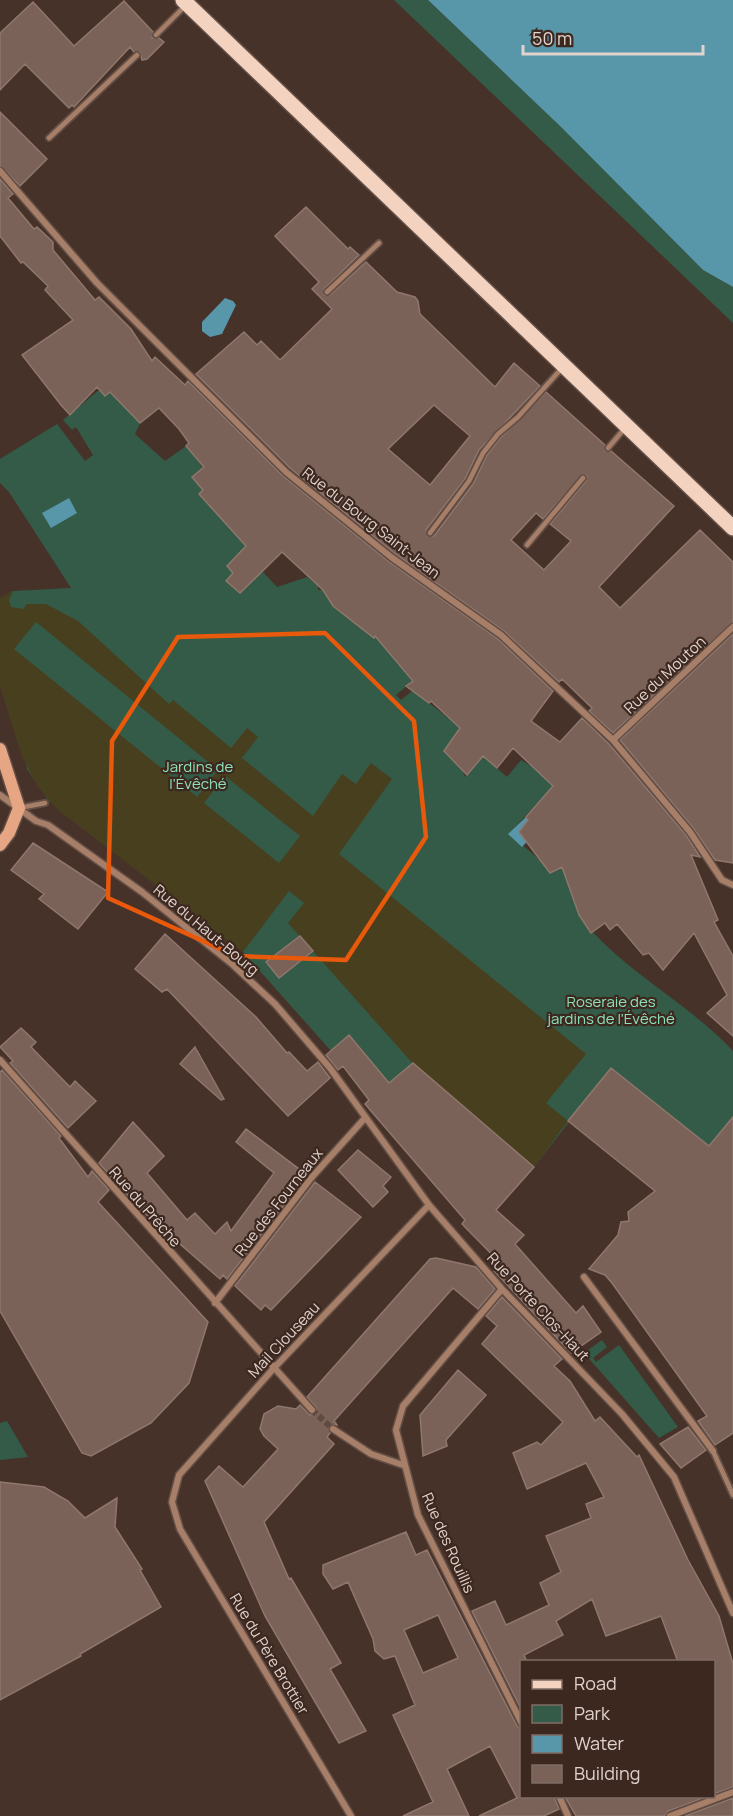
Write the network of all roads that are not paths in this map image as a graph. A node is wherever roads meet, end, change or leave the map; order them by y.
1 (185, 2) edge
2 (156, 35) dead end
3 (137, 55) dead end
4 (49, 138) dead end
5 (0, 171) edge
6 (379, 243) dead end
7 (327, 292) dead end
8 (564, 366) junction
9 (627, 426) junction
10 (608, 448) dead end
11 (583, 478) dead end
12 (733, 528) edge
13 (429, 533) dead end
14 (527, 545) dead end
15 (733, 627) edge
16 (613, 740) junction
17 (0, 750) edge
18 (0, 795) edge
19 (45, 803) dead end
20 (19, 808) junction
21 (0, 845) edge
22 (733, 885) edge
23 (0, 1060) edge
24 (365, 1118) junction
25 (429, 1205) junction
26 (584, 1276) dead end
27 (502, 1289) junction
28 (215, 1304) junction
29 (274, 1368) junction
30 (312, 1410) tunnel mouth
31 (333, 1429) tunnel mouth
32 (713, 1450) joint
33 (403, 1465) junction
34 (733, 1495) edge
35 (172, 1502) joint
36 (733, 1613) edge
37 (520, 1720) edge
38 (733, 1792) edge
39 (559, 1798) edge
40 (351, 1816) edge
41 (568, 1816) edge
42 (670, 1816) edge

1 - 2 lane
1 - 8 main road
3 - 4 lane
5 - 16 street, Rue du Bourg Saint-Jean
6 - 7 lane
8 - 9 main road
8 - 13 lane
9 - 10 lane
9 - 12 main road
11 - 14 lane
15 - 16 street, Rue du Mouton
16 - 22 street, Rue du Bourg Saint-Jean
17 - 20 street
18 - 20 street, Rue du Haut-Bourg
19 - 20 lane
20 - 21 street
20 - 24 street, Rue du Haut-Bourg
23 - 28 street, Rue du Prêche
24 - 25 street, Rue Porte Clos-Haut
24 - 28 street, Rue des Fourneaux
25 - 27 street, Rue Porte Clos-Haut
25 - 29 street, Mail Clouseau
26 - 32 street
27 - 33 street, Rue des Rouillis
27 - 36 street, Rue Porte Clos-Haut
28 - 29 street, Rue du Prêche
29 - 30 street, Rue du Prêche
29 - 35 street, Mail Clouseau
31 - 33 street
32 - 34 lane
33 - 37 street, Rue des Rouillis
35 - 40 street, Rue du Père Brottier
38 - 42 street
39 - 41 street

